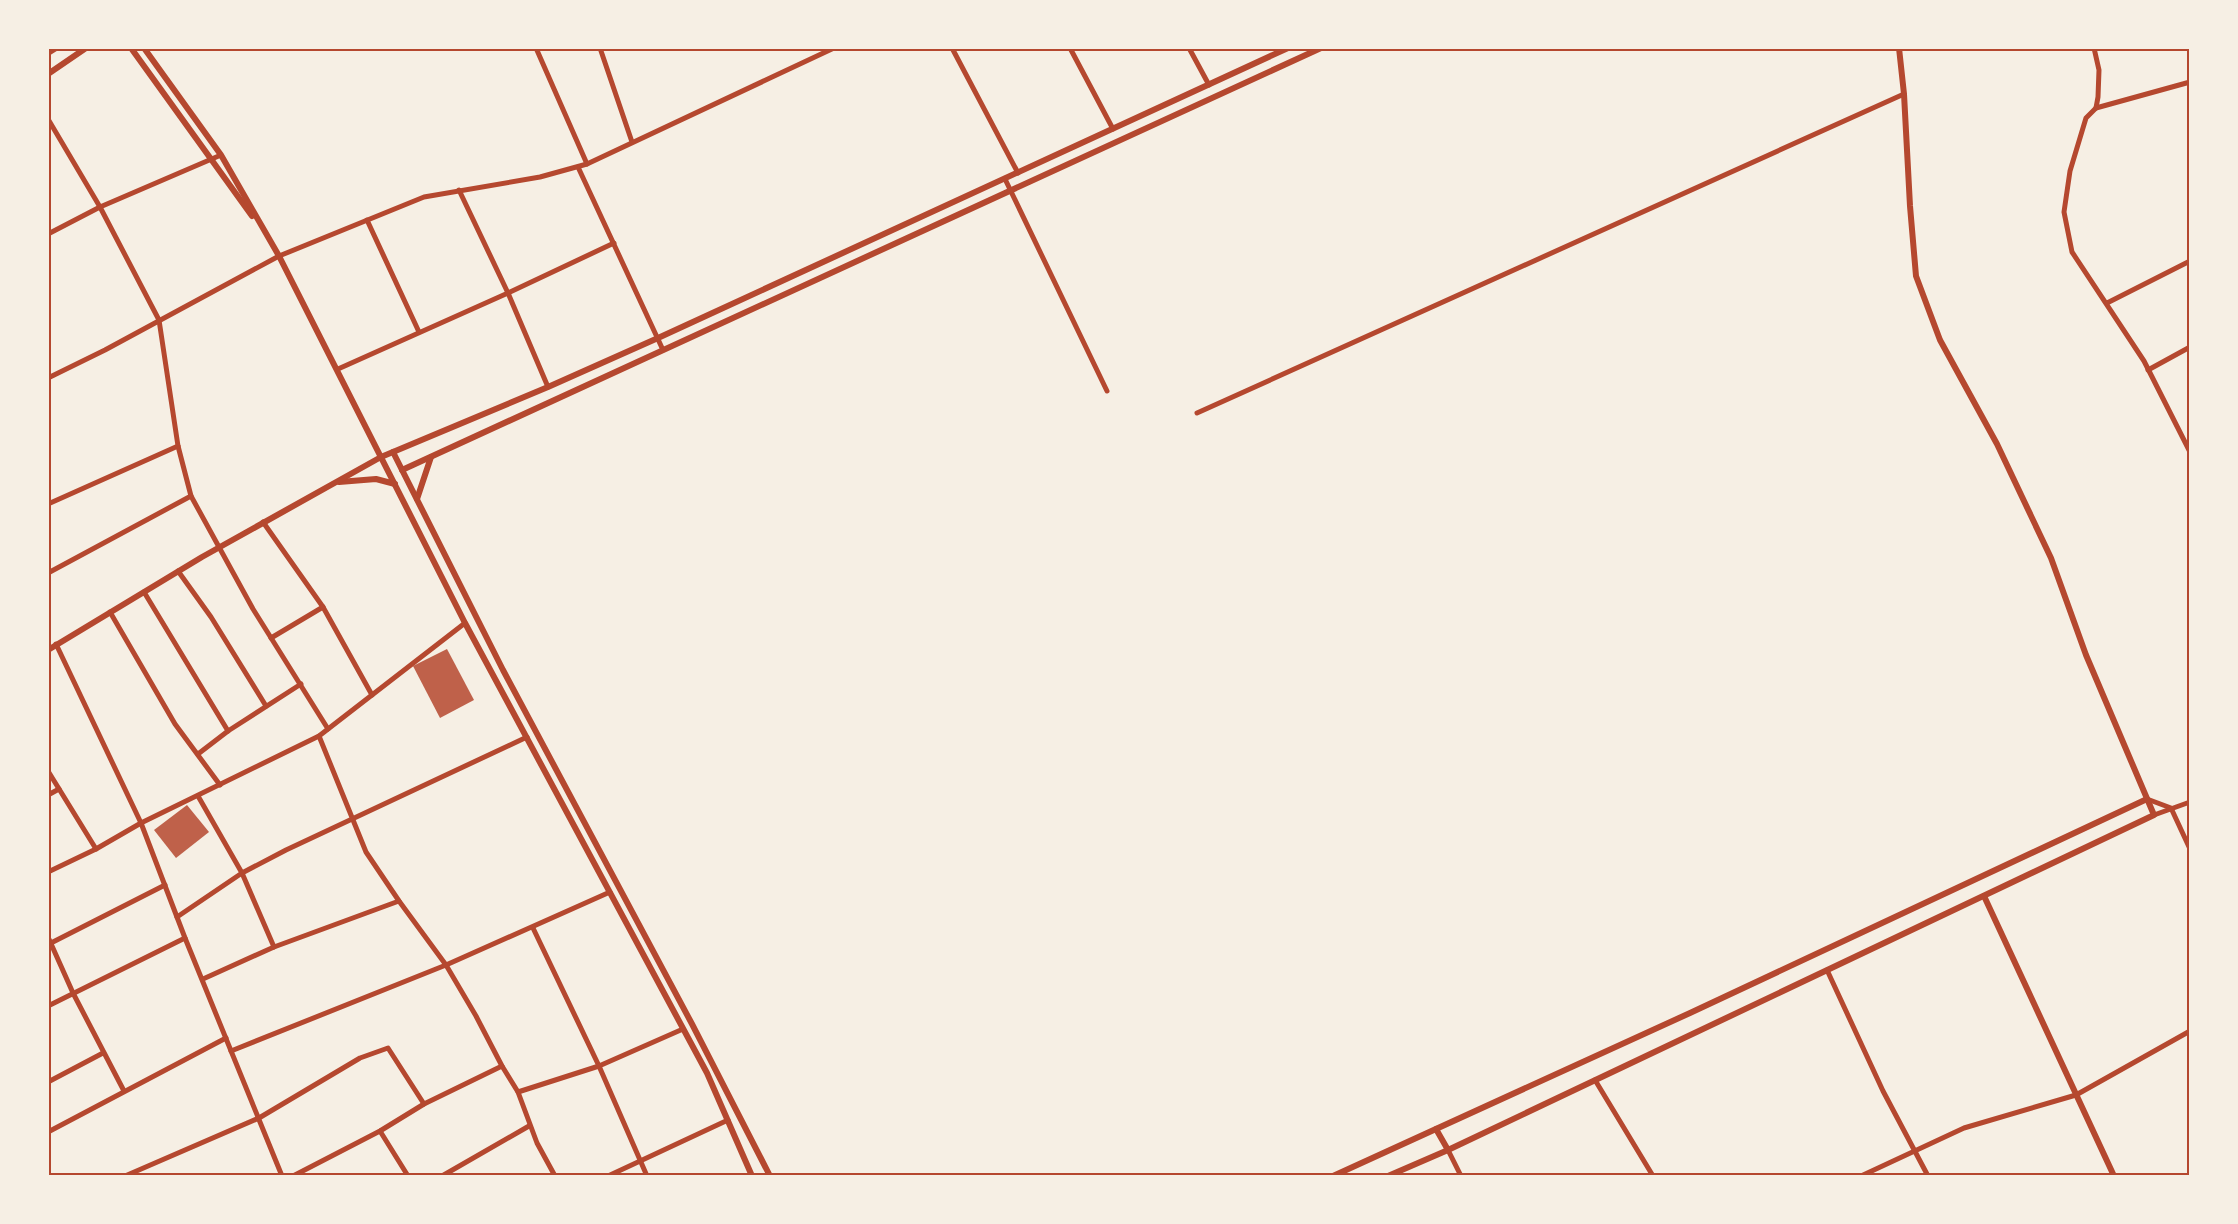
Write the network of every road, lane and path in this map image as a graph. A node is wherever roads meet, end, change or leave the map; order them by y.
1 (56, 48) edge
2 (86, 48) edge
3 (131, 48) edge
4 (144, 48) edge
5 (536, 48) edge
6 (600, 48) edge
7 (834, 48) edge
8 (952, 48) edge
9 (1070, 48) edge
10 (1189, 48) edge
11 (1288, 48) edge
12 (1321, 48) edge
13 (1899, 48) edge
14 (2094, 48) edge
15 (48, 54) edge
16 (48, 75) edge
17 (2190, 82) edge
18 (1209, 85) junction
19 (1905, 94) junction
20 (2096, 108) junction
21 (48, 119) edge
22 (1113, 129) junction
23 (632, 142) junction
24 (221, 155) junction
25 (212, 158) junction
26 (587, 164) junction
27 (578, 167) junction
28 (1018, 173) junction
29 (1005, 179) junction
30 (459, 190) junction
31 (1010, 190) junction
32 (100, 207) junction
33 (367, 220) junction
34 (48, 234) edge
35 (614, 243) junction
36 (279, 256) junction
37 (2190, 261) edge
38 (508, 293) junction
39 (2107, 303) junction
40 (159, 320) junction
41 (419, 332) junction
42 (658, 338) junction
43 (2190, 347) edge
44 (663, 350) junction
45 (338, 369) junction
46 (2148, 370) junction
47 (48, 378) edge
48 (548, 387) junction
49 (1107, 391) dead end
50 (1197, 413) dead end
51 (178, 446) junction
52 (393, 452) junction
53 (2190, 452) edge
54 (381, 457) junction
55 (431, 457) junction
56 (402, 470) junction
57 (335, 483) junction
58 (395, 484) junction
59 (191, 496) junction
60 (417, 499) junction
61 (48, 504) edge
62 (263, 522) junction
63 (218, 547) junction
64 (178, 571) junction
65 (48, 573) edge
66 (144, 592) junction
67 (323, 607) junction
68 (110, 612) junction
69 (477, 616) junction
70 (465, 623) junction
71 (271, 638) junction
72 (56, 644) junction
73 (48, 650) edge
74 (301, 684) junction
75 (372, 695) junction
76 (266, 706) junction
77 (328, 729) junction
78 (228, 731) junction
79 (319, 736) junction
80 (527, 737) junction
81 (198, 754) junction
82 (48, 771) edge
83 (220, 785) junction
84 (59, 789) junction
85 (48, 795) edge
86 (198, 796) junction
87 (2147, 799) junction
88 (2190, 802) edge
89 (2171, 808) junction
90 (2154, 815) junction
91 (353, 820) junction
92 (141, 823) junction
93 (96, 849) junction
94 (2190, 849) edge
95 (48, 872) edge
96 (242, 873) junction
97 (165, 885) junction
98 (610, 892) junction
99 (1984, 896) junction
100 (399, 901) junction
101 (177, 917) junction
102 (533, 928) junction
103 (185, 938) junction
104 (49, 942) edge
105 (274, 947) junction
106 (446, 965) junction
107 (1827, 970) junction
108 (203, 979) junction
109 (73, 993) junction
110 (48, 1006) edge
111 (692, 1024) junction
112 (683, 1029) junction
113 (2190, 1030) edge
114 (226, 1038) junction
115 (231, 1051) junction
116 (103, 1053) junction
117 (502, 1066) junction
118 (599, 1066) junction
119 (1595, 1080) junction
120 (48, 1082) edge
121 (124, 1091) junction
122 (518, 1092) junction
123 (2076, 1095) junction
124 (424, 1104) junction
125 (259, 1118) junction
126 (728, 1120) junction
127 (529, 1126) junction
128 (1436, 1129) junction
129 (380, 1131) junction
130 (48, 1132) edge
131 (1448, 1150) junction
132 (1914, 1151) junction
133 (639, 1161) junction
134 (124, 1176) edge
135 (282, 1176) edge
136 (294, 1176) edge
137 (408, 1176) edge
138 (442, 1176) edge
139 (555, 1176) edge
140 (609, 1176) edge
141 (647, 1176) edge
142 (752, 1176) edge
143 (770, 1176) edge
144 (1334, 1176) edge
145 (1388, 1176) edge
146 (1461, 1176) edge
147 (1653, 1176) edge
148 (1861, 1176) edge
149 (1928, 1176) edge
150 (2114, 1176) edge

1 - 15 street
2 - 16 street
3 - 25 street
4 - 24 street
5 - 26 street
6 - 23 street
7 - 23 street
8 - 28 street
9 - 22 street
10 - 18 street
11 - 18 street
12 - 31 street
13 - 19 street
14 - 20 street
17 - 20 street
18 - 22 street
19 - 50 street
19 - 87 street
20 - 39 street
21 - 32 street
22 - 28 street
23 - 26 street
24 - 25 street
24 - 36 street
25 - 32 street
25 - 36 street
26 - 27 street
27 - 30 street
27 - 35 street
28 - 29 street
29 - 31 street
29 - 42 street
30 - 33 street
30 - 38 street
31 - 44 street
31 - 49 street
32 - 34 street
32 - 40 street
33 - 36 street
33 - 41 street
35 - 38 street
35 - 42 street
36 - 40 street
36 - 45 street
37 - 39 street
38 - 41 street
38 - 48 street
39 - 46 street
40 - 47 street
40 - 51 street
41 - 45 street
42 - 44 street
42 - 48 street
43 - 46 street
44 - 55 street
45 - 54 street
46 - 53 street
48 - 52 street
51 - 59 street
51 - 61 street
52 - 54 street
52 - 56 street
54 - 57 street
54 - 58 street
55 - 56 street
55 - 60 street
56 - 60 street
57 - 58 street
57 - 62 street
58 - 70 street
59 - 63 street
59 - 65 street
60 - 69 street
62 - 63 street
62 - 67 street
63 - 64 street
63 - 71 street
64 - 66 street
64 - 76 street
66 - 68 street
66 - 78 street
67 - 71 street
67 - 75 street
68 - 72 street
68 - 81 street
69 - 70 street
69 - 111 street
70 - 75 street
70 - 80 street
71 - 74 street
72 - 73 street
72 - 92 street
74 - 76 street
74 - 77 street
75 - 77 street
76 - 78 street
77 - 79 street
78 - 81 street
79 - 83 street
79 - 91 street
80 - 91 street
80 - 98 street
81 - 83 street
82 - 84 street
83 - 86 street
84 - 85 street
84 - 93 street
86 - 92 street
86 - 96 street
87 - 89 street
87 - 90 street
87 - 128 street
88 - 89 street
89 - 90 street
89 - 94 street
90 - 99 street
91 - 96 street
91 - 100 street
92 - 93 street
92 - 97 street
93 - 95 street
96 - 101 street
96 - 105 street
97 - 101 street
97 - 104 street
98 - 102 street
98 - 112 street
99 - 107 street
99 - 123 street
100 - 105 street
100 - 106 street
101 - 103 street
102 - 106 street
102 - 118 street
103 - 108 street
103 - 109 street
104 - 109 street
105 - 108 street
106 - 115 street
106 - 117 street
107 - 119 street
107 - 132 street
108 - 114 street
109 - 110 street
109 - 116 street
111 - 112 street
111 - 143 street
112 - 118 street
112 - 126 street
113 - 123 street
114 - 115 street
114 - 121 street
115 - 125 street
116 - 120 street
116 - 121 street
117 - 122 street
117 - 124 street
118 - 122 street
118 - 133 street
119 - 131 street
119 - 147 street
121 - 130 street
122 - 127 street
123 - 132 street
123 - 150 street
124 - 125 street
124 - 129 street
125 - 134 street
125 - 135 street
126 - 133 street
126 - 142 street
127 - 138 street
127 - 139 street
128 - 131 street
128 - 144 street
129 - 136 street
129 - 137 street
131 - 145 street
131 - 146 street
132 - 148 street
132 - 149 street
133 - 140 street
133 - 141 street

